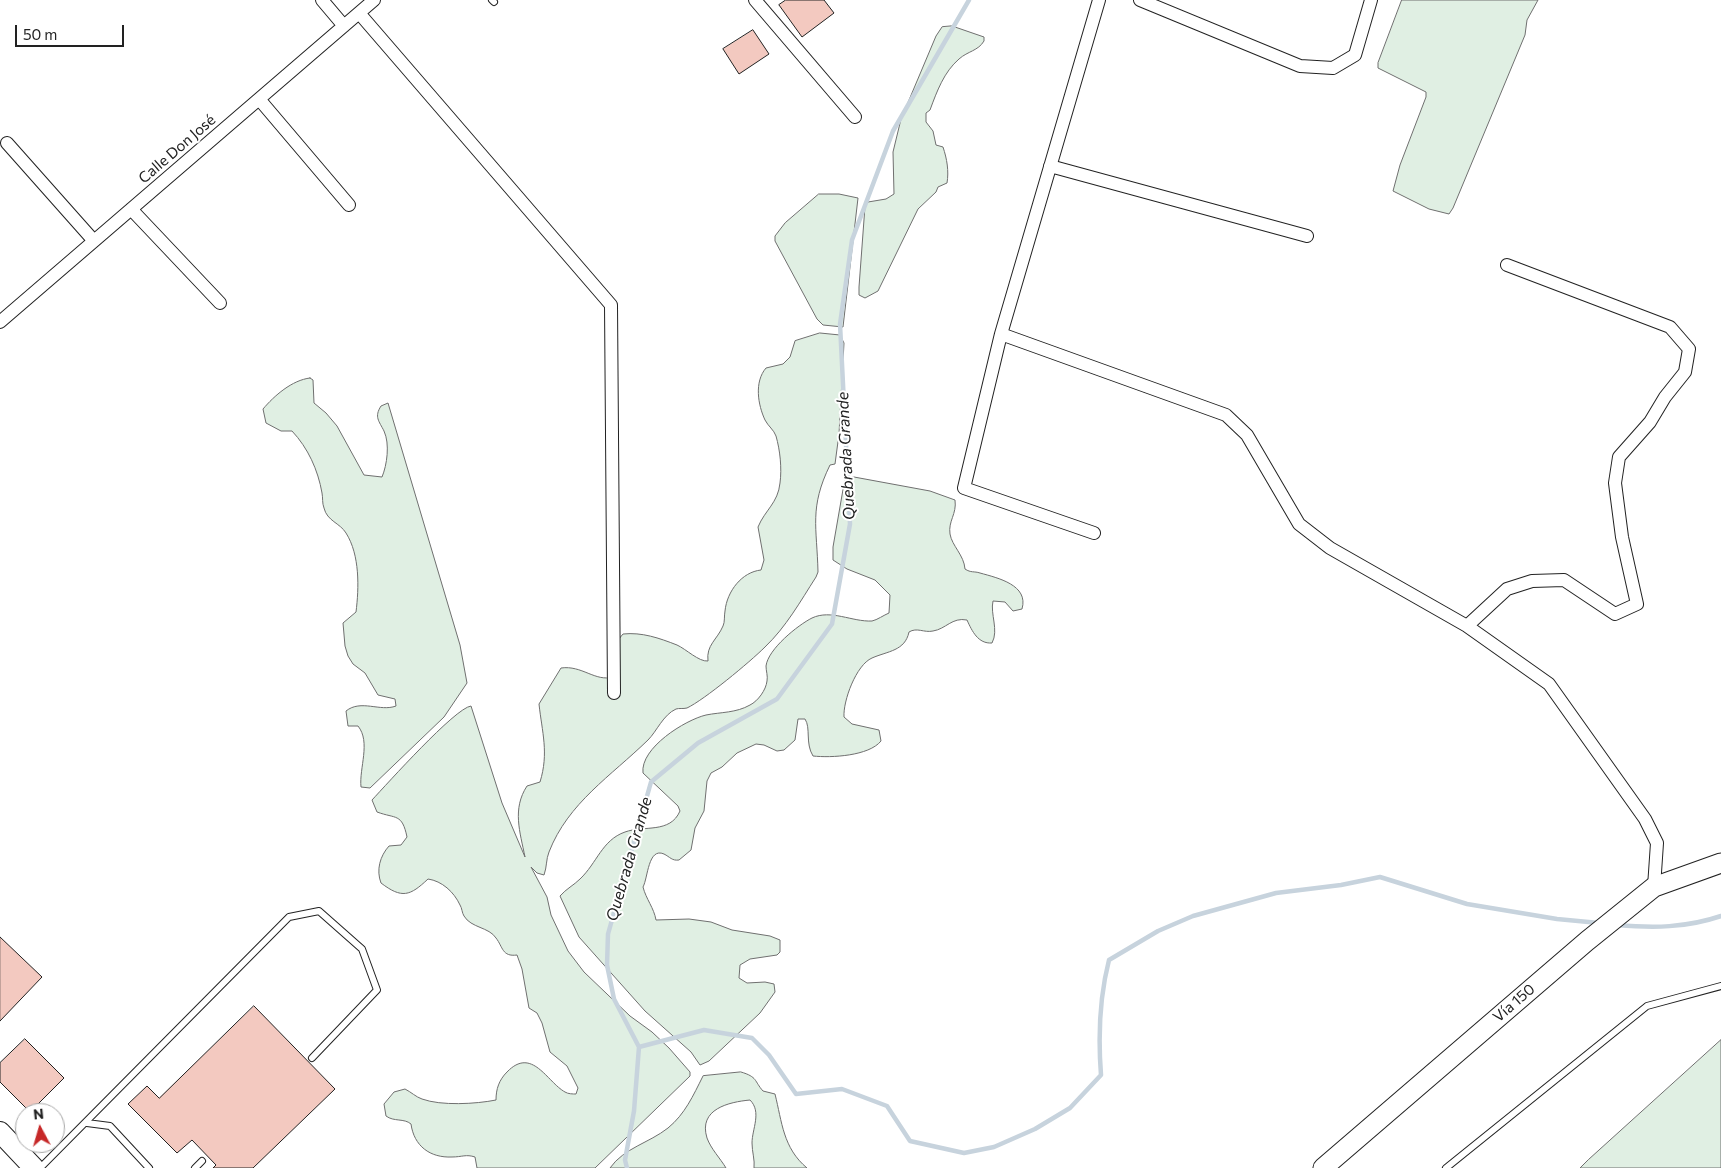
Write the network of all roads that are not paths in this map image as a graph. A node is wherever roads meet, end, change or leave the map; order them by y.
1 (322, 0) edge
2 (374, 0) edge
3 (755, 0) edge
4 (1099, 0) edge
5 (1140, 0) edge
6 (1371, 0) edge
7 (359, 13) junction
8 (344, 26) junction
9 (259, 100) junction
10 (855, 117) dead end
11 (7, 143) dead end
12 (1050, 166) junction
13 (349, 205) dead end
14 (131, 209) junction
15 (1307, 236) dead end
16 (94, 241) junction
17 (1507, 265) dead end
18 (220, 302) dead end
19 (0, 322) edge
20 (1001, 334) junction
21 (1094, 533) dead end
22 (1467, 626) junction
23 (614, 693) dead end
24 (1721, 863) edge
25 (1654, 887) junction
26 (1721, 986) edge
27 (312, 1058) dead end
28 (87, 1123) junction
29 (0, 1132) edge
30 (202, 1161) dead end
31 (34, 1168) edge
32 (40, 1168) edge
33 (149, 1168) edge
34 (195, 1168) edge
35 (1323, 1168) edge
36 (1446, 1168) edge

1 - 8 street
2 - 7 street, Calle Don José
3 - 10 street
4 - 12 street
5 - 6 street
7 - 8 street, Calle Don José
7 - 23 street
8 - 9 street, Calle Don José
9 - 13 street
9 - 14 street, Calle Don José
11 - 16 street
12 - 15 street
12 - 20 street
14 - 16 street, Calle Don José
14 - 18 street
16 - 19 street, Calle Don José
17 - 22 street
20 - 21 street
20 - 22 street
22 - 25 street
24 - 25 main road, Vía 150
25 - 35 main road, Vía 150
26 - 36 lane
27 - 28 lane
28 - 32 lane
28 - 33 lane
29 - 31 main road
30 - 34 lane

